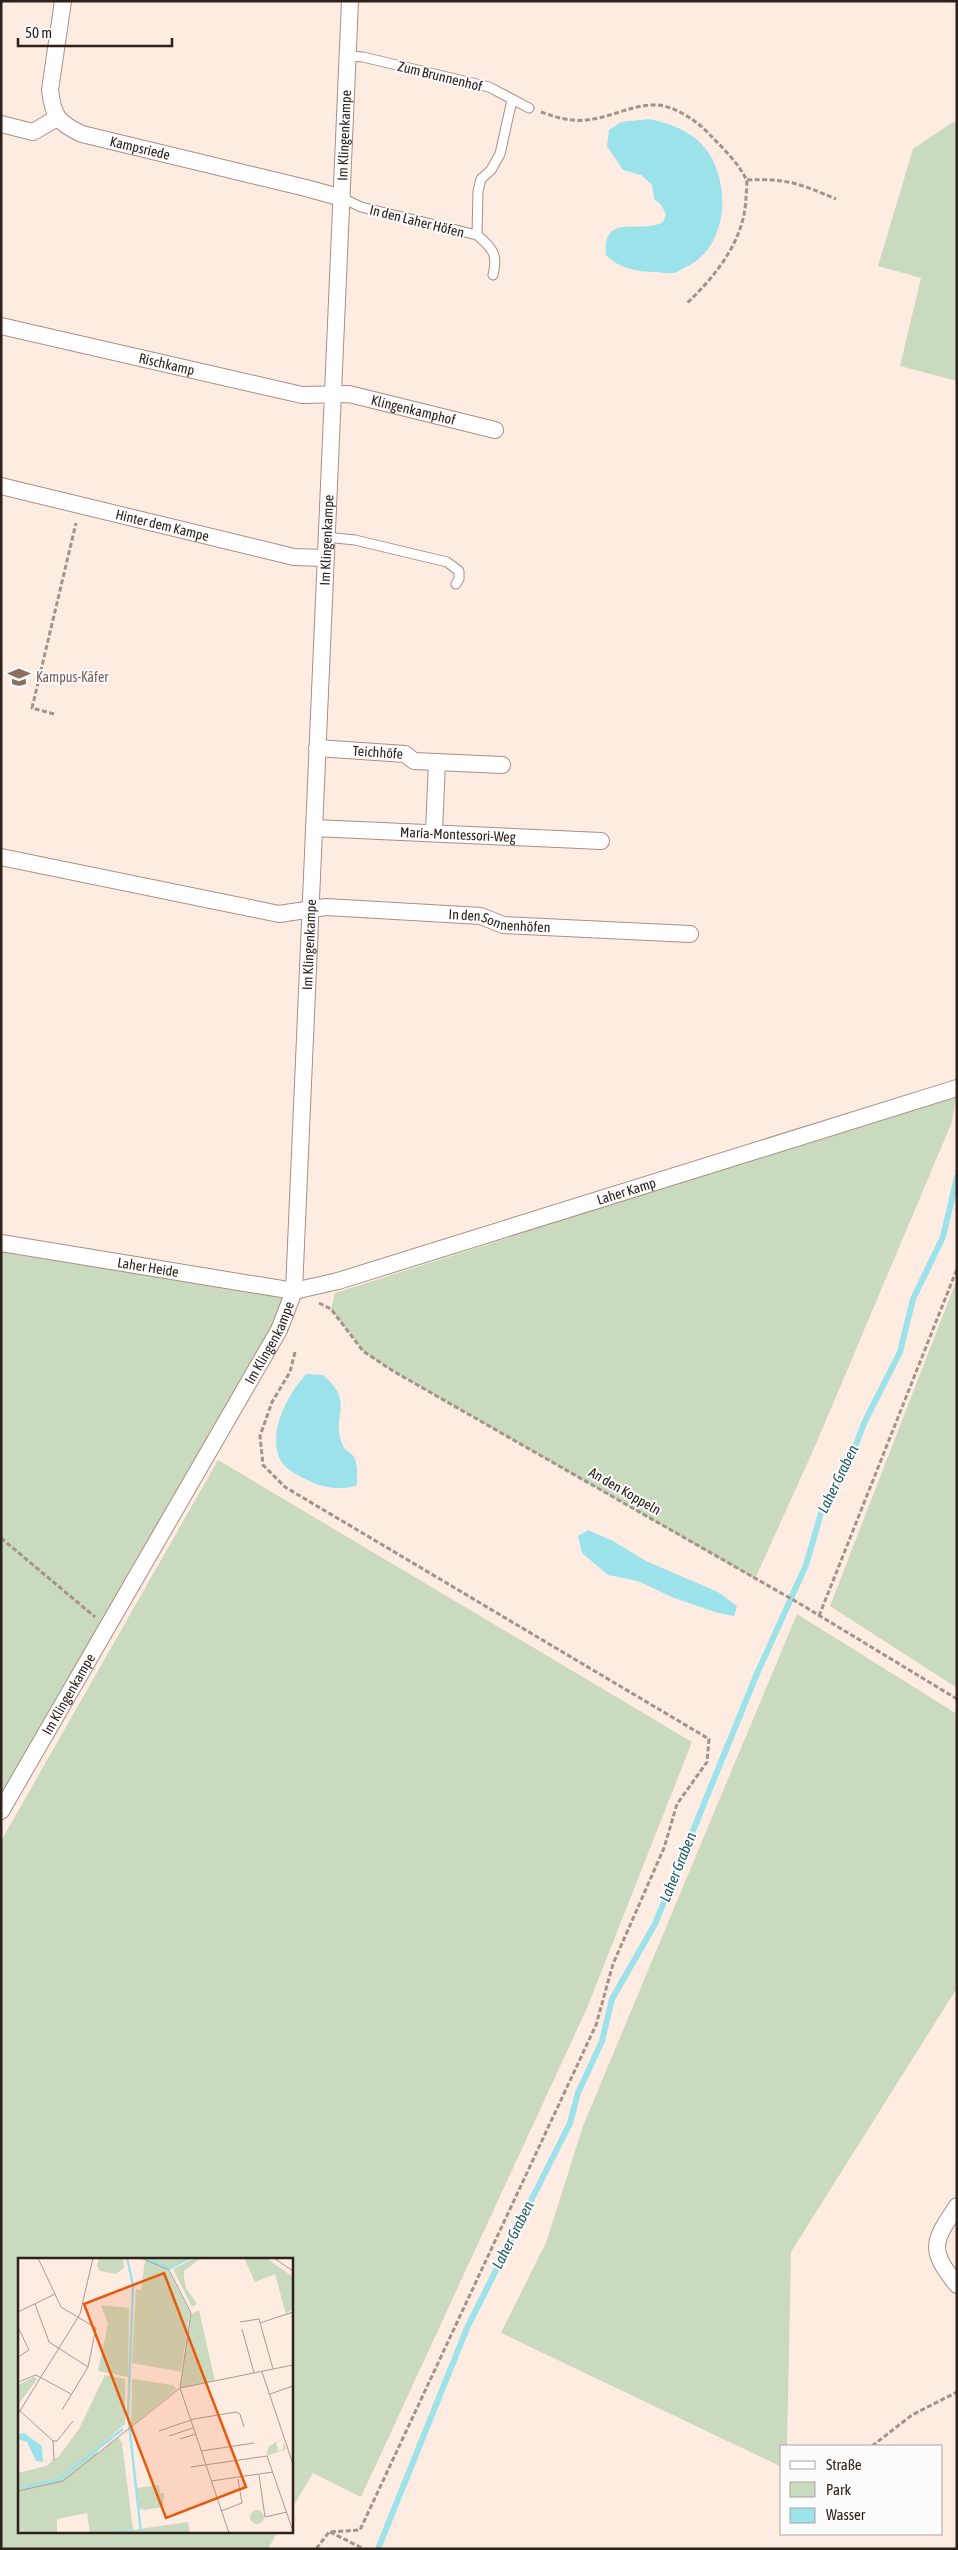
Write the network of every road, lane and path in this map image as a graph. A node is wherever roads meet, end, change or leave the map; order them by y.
1 (63, 1) edge
2 (350, 1) edge
3 (348, 56) junction
4 (512, 100) junction
5 (529, 108) joint
6 (57, 118) junction
7 (1, 124) edge
8 (747, 180) junction
9 (342, 198) junction
10 (836, 199) dead end
11 (477, 235) junction
12 (493, 275) dead end
13 (686, 304) dead end
14 (1, 326) edge
15 (333, 395) junction
16 (495, 430) dead end
17 (1, 486) edge
18 (80, 505) junction
19 (326, 537) junction
20 (325, 558) junction
21 (456, 584) dead end
22 (54, 714) dead end
23 (317, 748) junction
24 (437, 762) junction
25 (502, 764) dead end
26 (314, 828) junction
27 (434, 832) junction
28 (601, 841) dead end
29 (1, 857) edge
30 (310, 910) junction
31 (690, 934) dead end
32 (957, 1088) edge
33 (1, 1243) edge
34 (957, 1269) edge
35 (294, 1291) junction
36 (296, 1352) dead end
37 (1, 1538) edge
38 (819, 1616) junction
39 (106, 1627) junction
40 (957, 1699) edge
41 (1, 1810) edge
42 (957, 2206) edge
43 (957, 2285) edge
44 (957, 2392) edge
45 (873, 2445) edge
46 (329, 2532) junction
47 (316, 2549) edge
48 (364, 2549) edge

1 - 6 street
2 - 3 street, Im Klingenkampe
3 - 4 lane, Zum Brunnenhof
3 - 9 street, Im Klingenkampe
4 - 5 lane, Zum Brunnenhof
4 - 11 lane
5 - 8 path
6 - 7 street
6 - 9 street, Kampsriede
8 - 10 path
8 - 13 path
9 - 11 lane, In den Laher Höfen
9 - 15 street, Im Klingenkampe
11 - 12 lane, In den Laher Höfen
14 - 15 street, Rischkamp
15 - 16 street, Klingenkamphof
15 - 19 street, Im Klingenkampe
17 - 18 street, Hinter dem Kampe
18 - 20 street, Hinter dem Kampe
18 - 22 path
19 - 20 street, Im Klingenkampe
19 - 21 lane
20 - 23 street, Im Klingenkampe
23 - 24 street, Teichhöfe
23 - 26 street, Im Klingenkampe
24 - 25 street, Teichhöfe
24 - 27 street
26 - 27 street, Maria-Montessori-Weg
26 - 30 street, Im Klingenkampe
27 - 28 street, Maria-Montessori-Weg
29 - 30 street
30 - 31 street, In den Sonnenhöfen
30 - 35 street, Im Klingenkampe
32 - 35 street, Laher Kamp
33 - 35 street, Laher Heide
34 - 38 path
35 - 38 path, An den Koppeln
35 - 39 street, Im Klingenkampe
36 - 46 path
37 - 39 path
38 - 40 path, An den Koppeln
39 - 41 street, Im Klingenkampe
42 - 43 street
44 - 45 path
46 - 47 path
46 - 48 path

